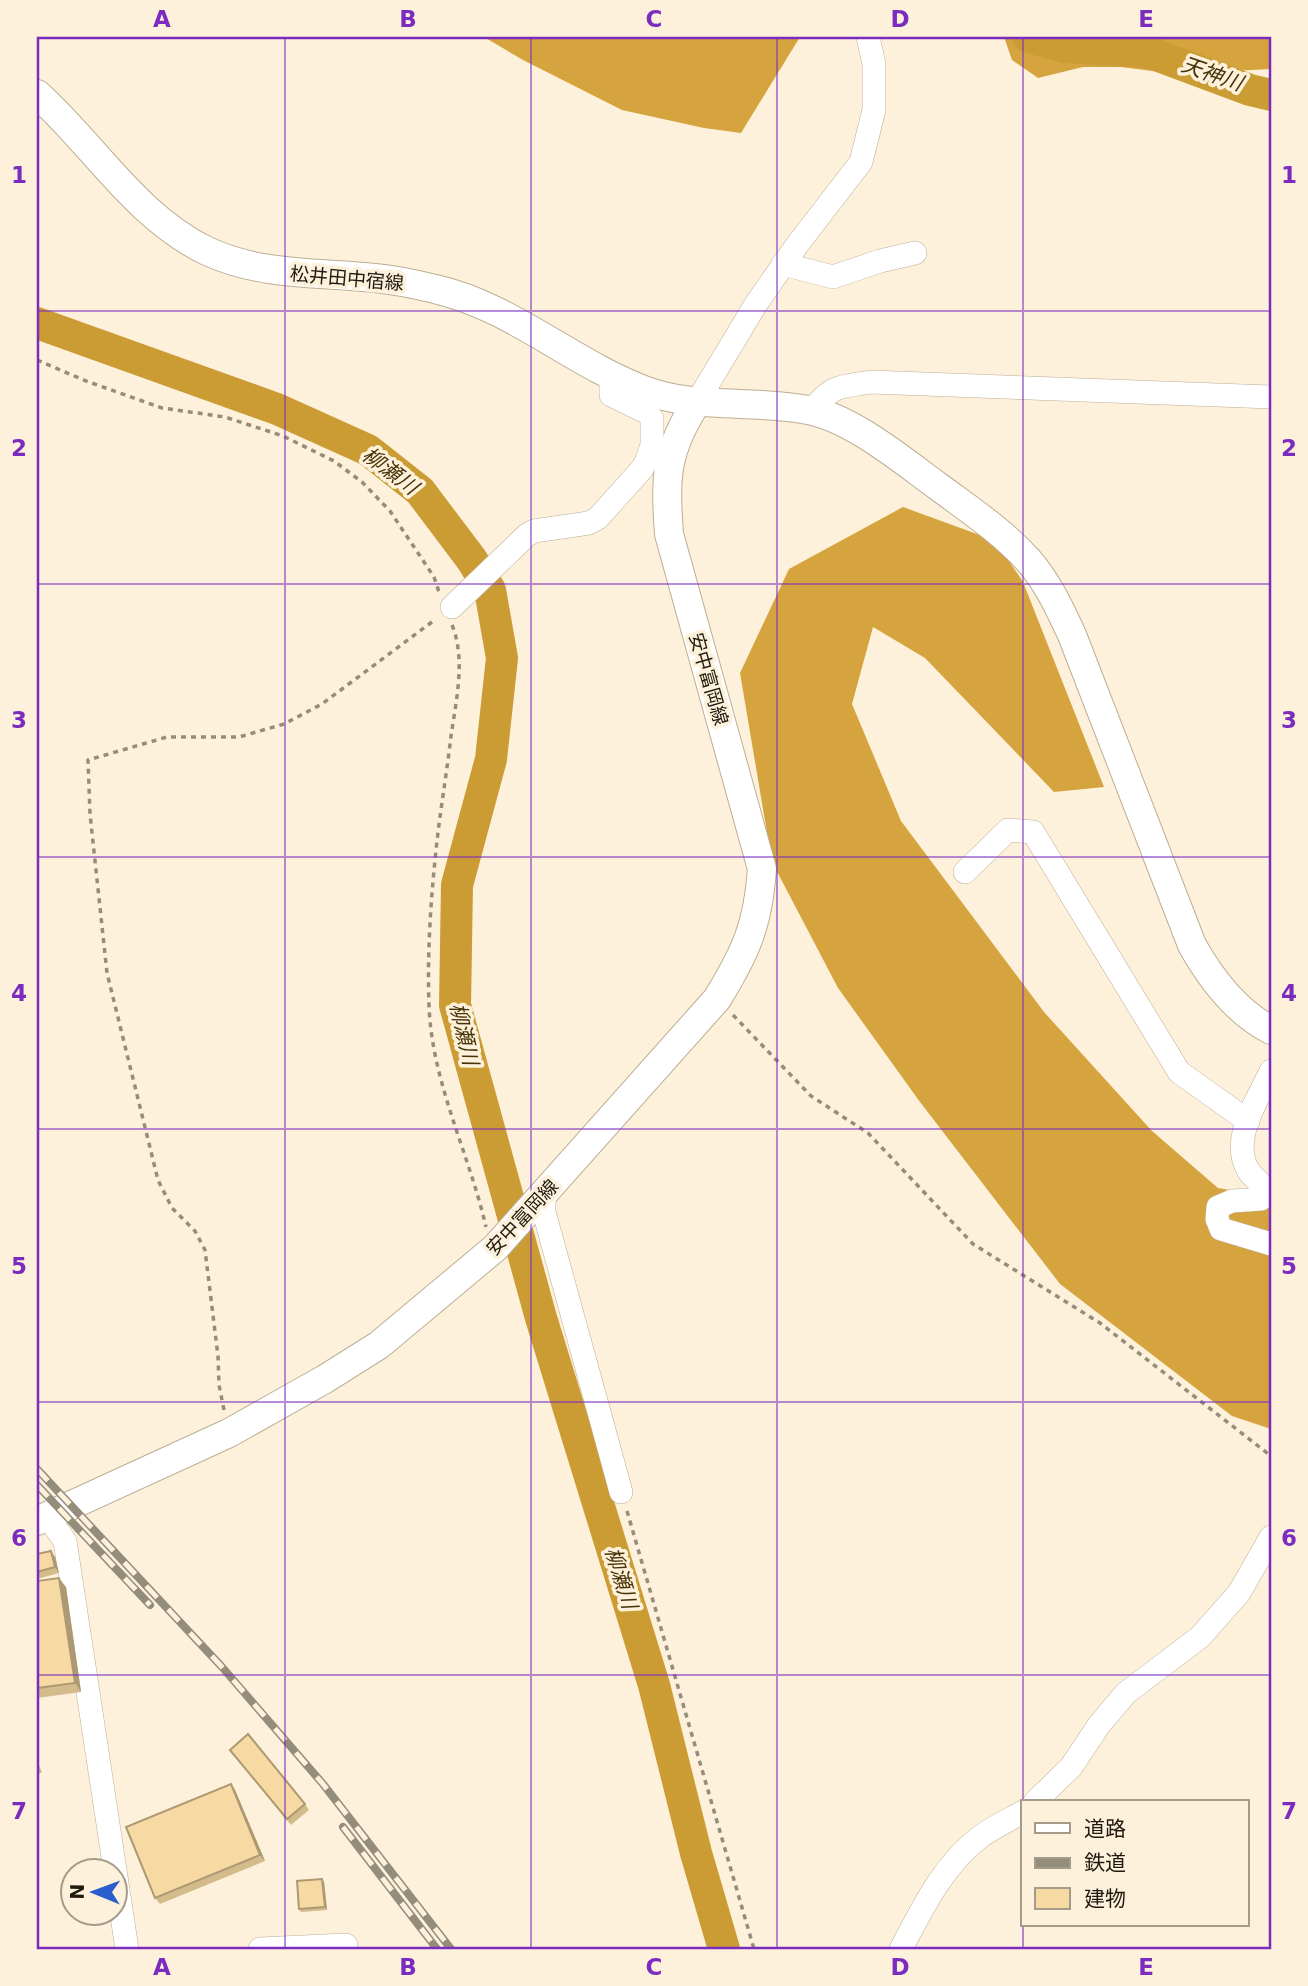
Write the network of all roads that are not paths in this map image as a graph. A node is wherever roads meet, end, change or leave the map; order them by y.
1 (868, 37) edge
2 (37, 94) edge
3 (915, 253) dead end
4 (783, 264) junction
5 (611, 374) junction
6 (1271, 397) edge
7 (697, 402) junction
8 (812, 411) junction
9 (449, 609) road end
10 (965, 872) dead end
11 (1271, 1030) edge
12 (1271, 1072) edge
13 (1248, 1121) junction
14 (542, 1197) junction
15 (1271, 1244) edge
16 (621, 1492) road end
17 (42, 1519) edge
18 (1271, 1537) edge
19 (1037, 1800) edge
20 (1021, 1813) edge
21 (346, 1945) dead end
22 (127, 1949) edge
23 (260, 1949) edge
24 (901, 1949) edge

1 - 4 street
2 - 5 main road, 松井田中宿線
3 - 4 street
4 - 7 street
5 - 7 main road, 松井田中宿線
5 - 9 street
6 - 8 street
7 - 8 main road
7 - 14 main road, 安中富岡線
8 - 11 main road
10 - 13 street
12 - 13 street
13 - 15 street
14 - 16 street
14 - 17 main road, 安中富岡線
17 - 22 street
18 - 19 street
20 - 24 street
21 - 23 street

